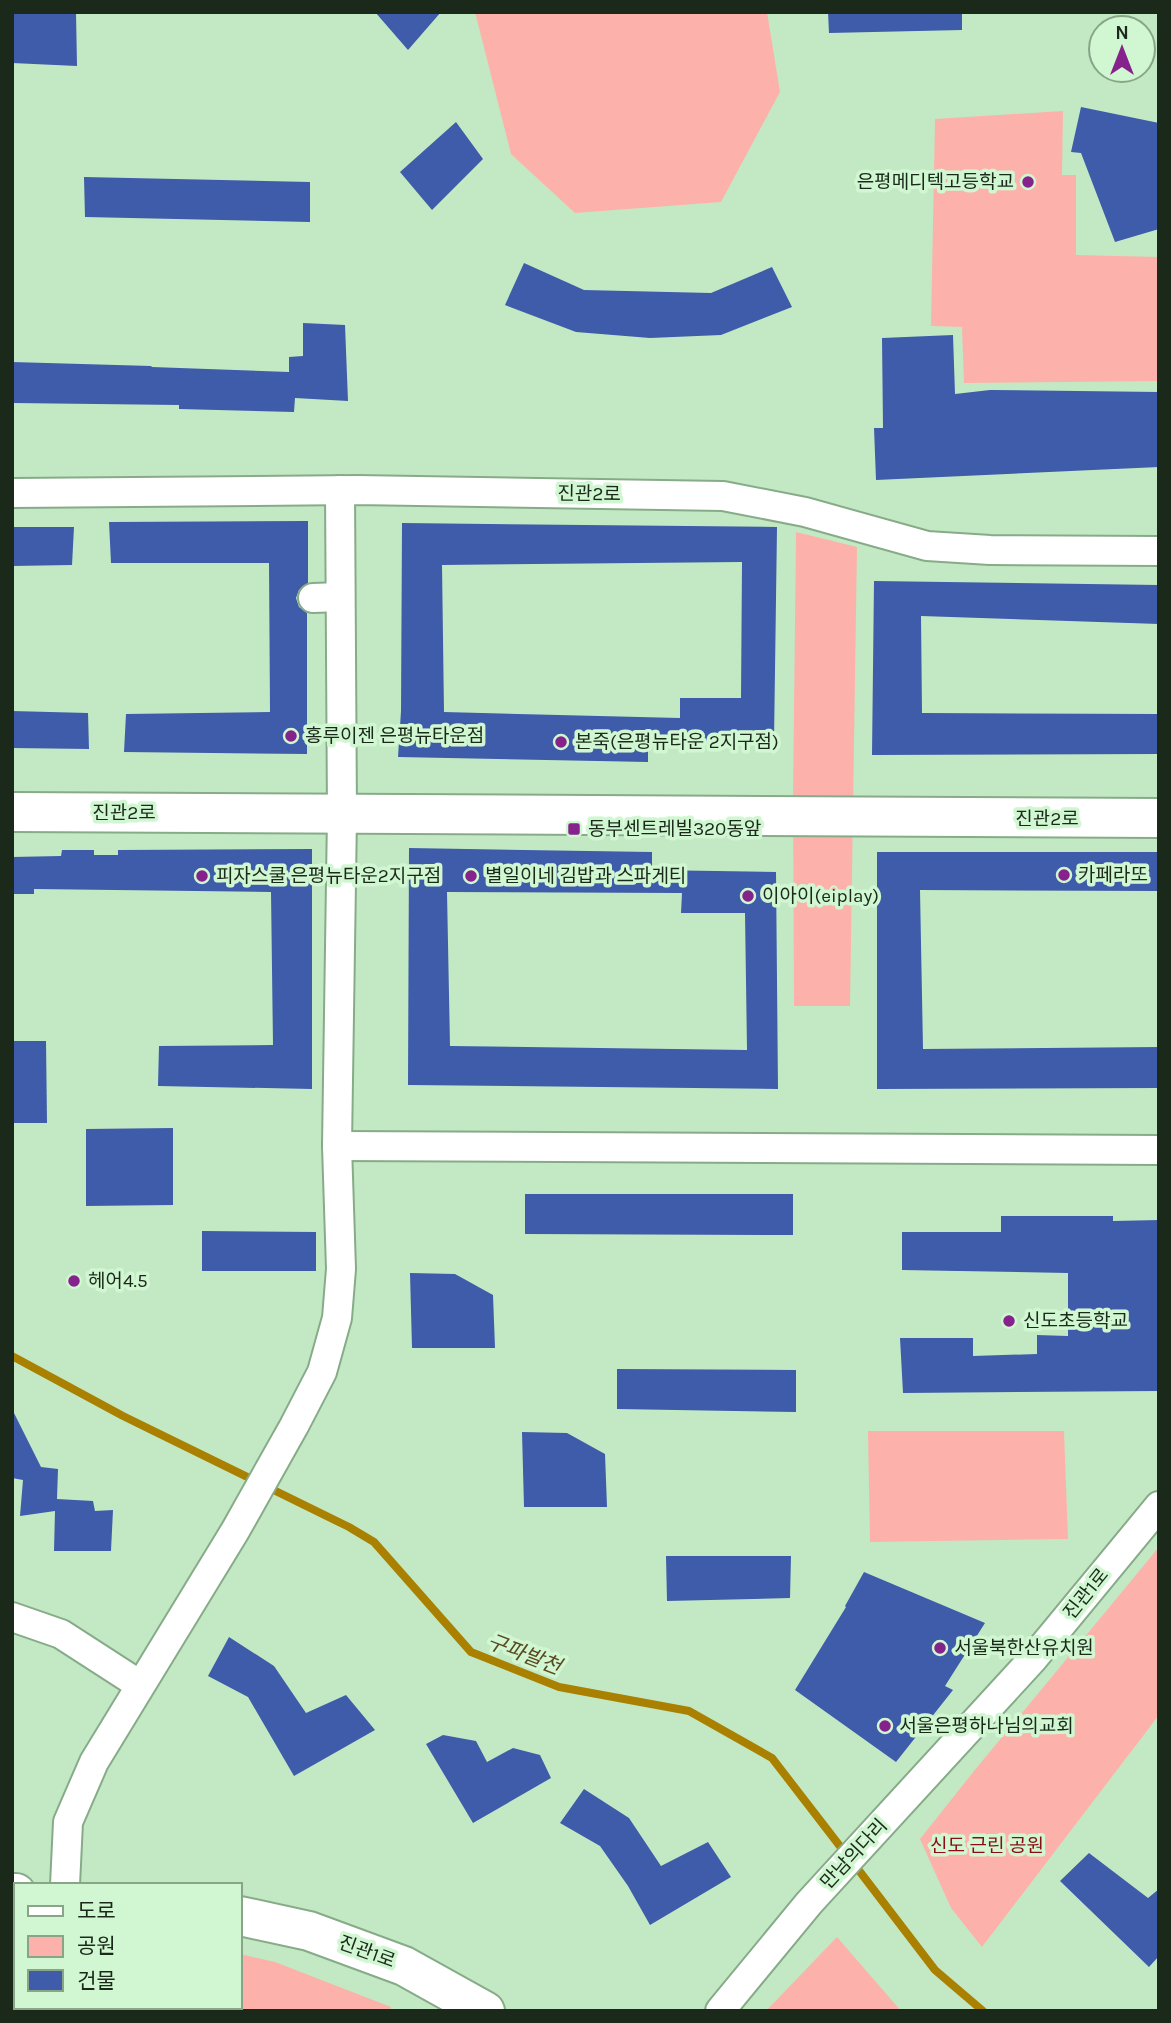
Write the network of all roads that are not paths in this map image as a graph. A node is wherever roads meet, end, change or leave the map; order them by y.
1 (340, 490) junction
2 (12, 493) edge
3 (1159, 551) edge
4 (12, 812) edge
5 (342, 815) junction
6 (1159, 818) edge
7 (337, 1146) junction
8 (1159, 1150) edge
9 (1159, 1506) edge
10 (12, 1616) edge
11 (140, 1685) junction
12 (899, 1805) joint
13 (65, 1883) edge
14 (242, 1916) edge
15 (485, 2011) edge
16 (720, 2011) edge

1 - 2 street, 진관2로
1 - 3 street, 진관2로
1 - 5 street
4 - 5 street, 진관2로
5 - 6 street, 진관2로
5 - 7 street
7 - 8 street
7 - 11 street
9 - 12 street, 진관1로
10 - 11 street
11 - 13 street
12 - 16 street, 만남의다리
14 - 15 street, 진관1로

